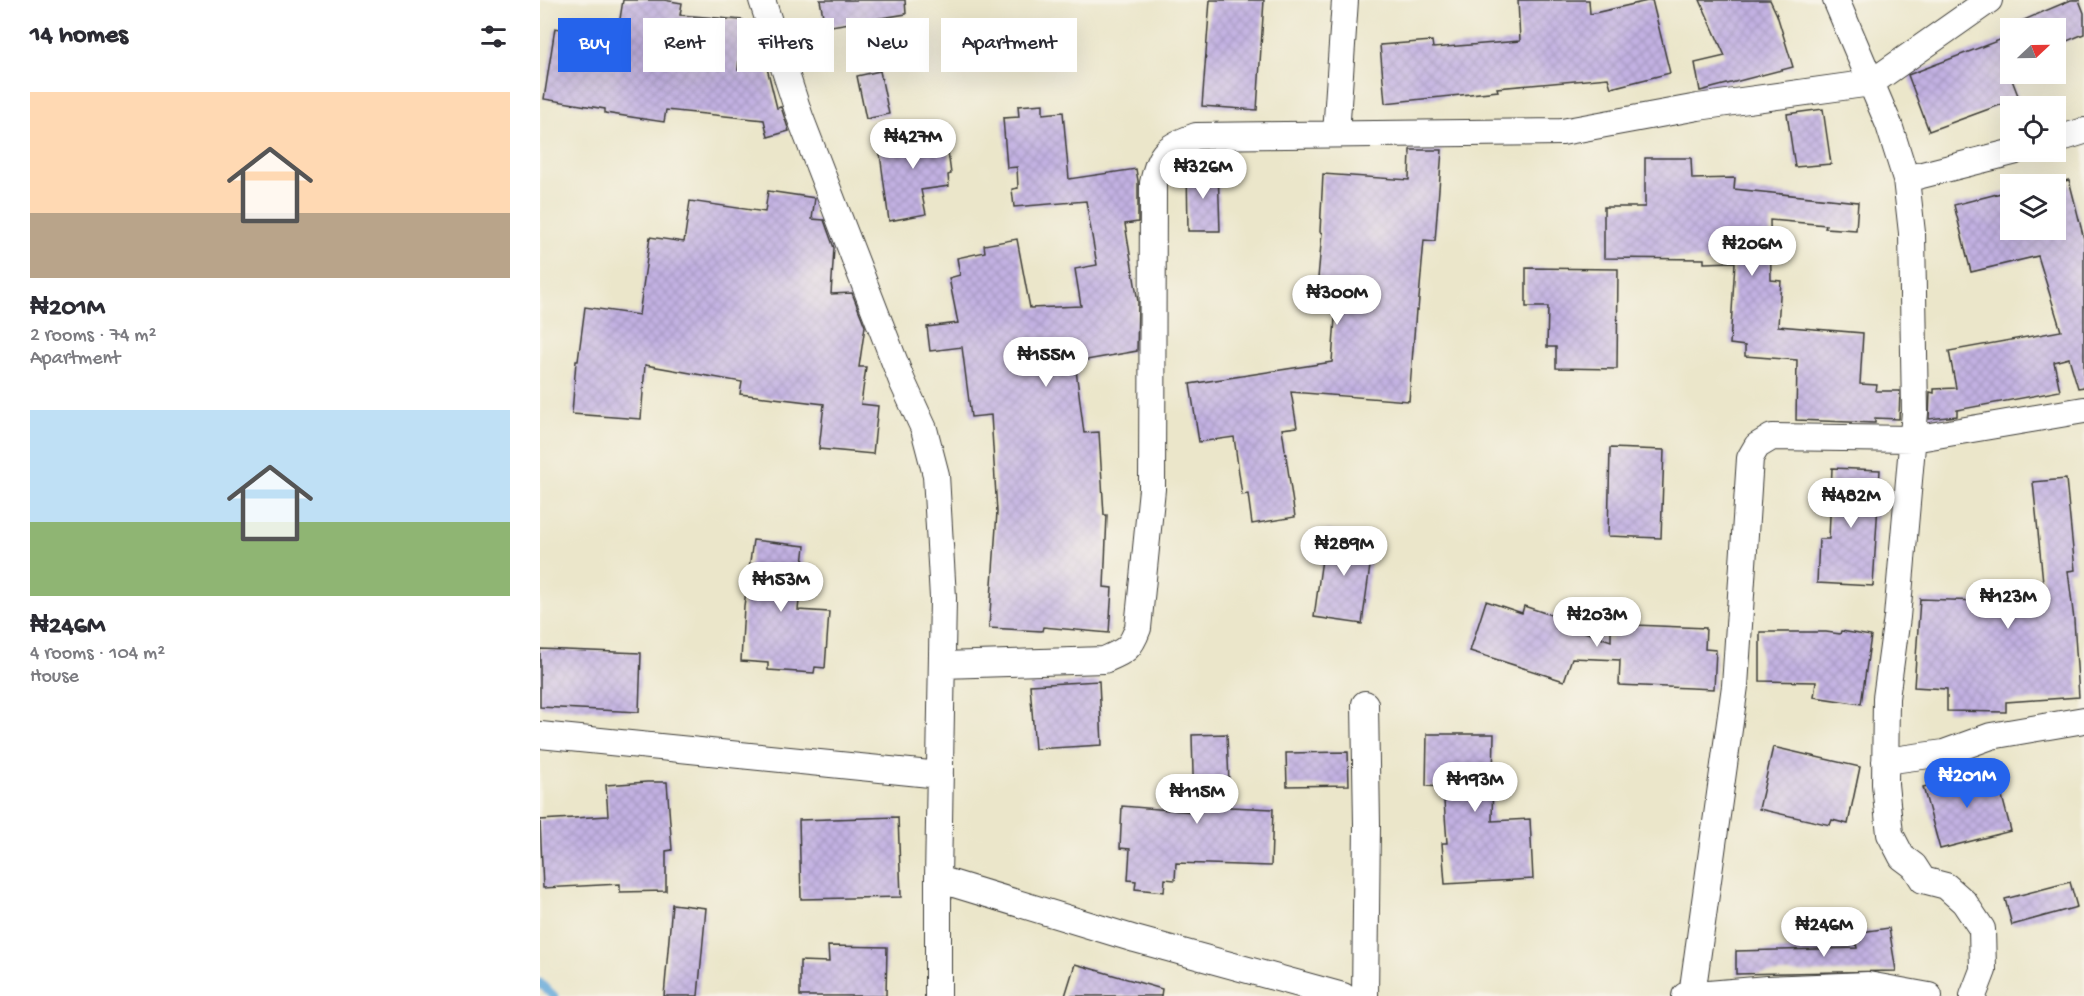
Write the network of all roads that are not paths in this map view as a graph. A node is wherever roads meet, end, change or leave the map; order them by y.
1 (762, 0) edge
2 (1345, 0) edge
3 (1836, 0) edge
4 (1989, 0) edge
5 (1870, 83) junction
6 (2084, 131) edge
7 (1336, 134) junction
8 (2066, 137) edge
9 (2000, 155) edge
10 (1906, 179) junction
11 (2084, 410) edge
12 (1913, 439) junction
13 (942, 665) junction
14 (1365, 704) dead end
15 (2084, 720) edge
16 (540, 735) edge
17 (1885, 761) junction
18 (940, 775) junction
19 (938, 879) junction
20 (1692, 995) edge
21 (938, 996) edge
22 (1343, 996) edge
23 (1365, 996) edge
24 (1685, 996) edge
25 (1929, 996) edge
26 (1972, 996) edge

1 - 13 street
2 - 7 street
3 - 5 street
4 - 5 street
5 - 7 street
5 - 10 street
6 - 8 street
7 - 13 street
9 - 10 street
10 - 12 street
11 - 12 street
12 - 17 street
12 - 20 street
13 - 18 street
14 - 23 street
15 - 17 street
16 - 18 street
17 - 26 street
18 - 19 street
19 - 21 street
19 - 22 street
20 - 24 street
20 - 25 street

